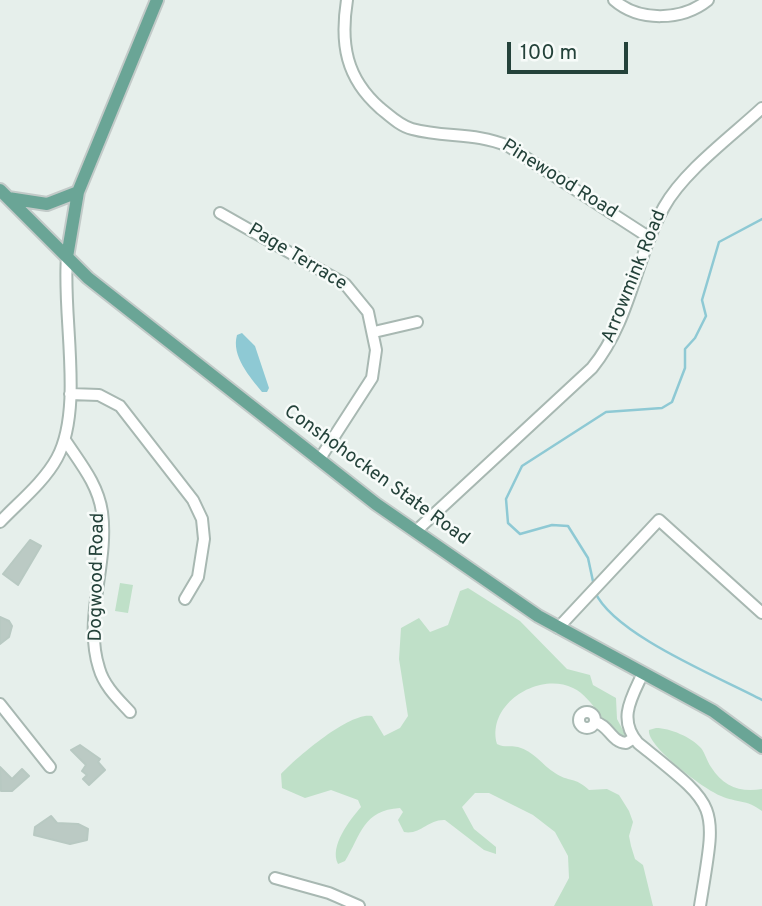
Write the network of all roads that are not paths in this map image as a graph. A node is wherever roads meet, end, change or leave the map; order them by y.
1 (158, 0) edge
2 (347, 0) edge
3 (614, 0) edge
4 (708, 0) edge
5 (762, 108) edge
6 (78, 192) junction
7 (4, 194) edge
8 (220, 213) dead end
9 (650, 238) junction
10 (67, 257) junction
11 (417, 322) dead end
12 (374, 332) junction
13 (70, 394) junction
14 (65, 440) junction
15 (319, 460) junction
16 (0, 522) edge
17 (416, 531) junction
18 (185, 599) dead end
19 (762, 613) edge
20 (558, 628) junction
21 (643, 673) junction
22 (0, 704) edge
23 (130, 712) dead end
24 (595, 722) dead end
25 (634, 738) junction
26 (762, 747) edge
27 (50, 767) dead end
28 (275, 878) dead end
29 (359, 906) edge
30 (699, 906) edge

1 - 6 main road
2 - 9 street, Pinewood Road
3 - 4 street
5 - 9 street, Arrowmink Road
6 - 7 main road
6 - 10 main road
7 - 10 main road, Conshohocken State Road
8 - 12 street, Page Terrace
9 - 17 street, Arrowmink Road
10 - 13 street
10 - 15 main road, Conshohocken State Road
11 - 12 street
12 - 15 street, Page Terrace
13 - 14 street
13 - 18 street
14 - 16 street
14 - 23 street, Dogwood Road
15 - 17 main road, Conshohocken State Road
17 - 20 main road, Conshohocken State Road
19 - 20 street
20 - 21 main road, Conshohocken State Road
21 - 25 street
21 - 26 main road, Conshohocken State Road
22 - 27 street
24 - 25 street
25 - 30 street
28 - 29 street

